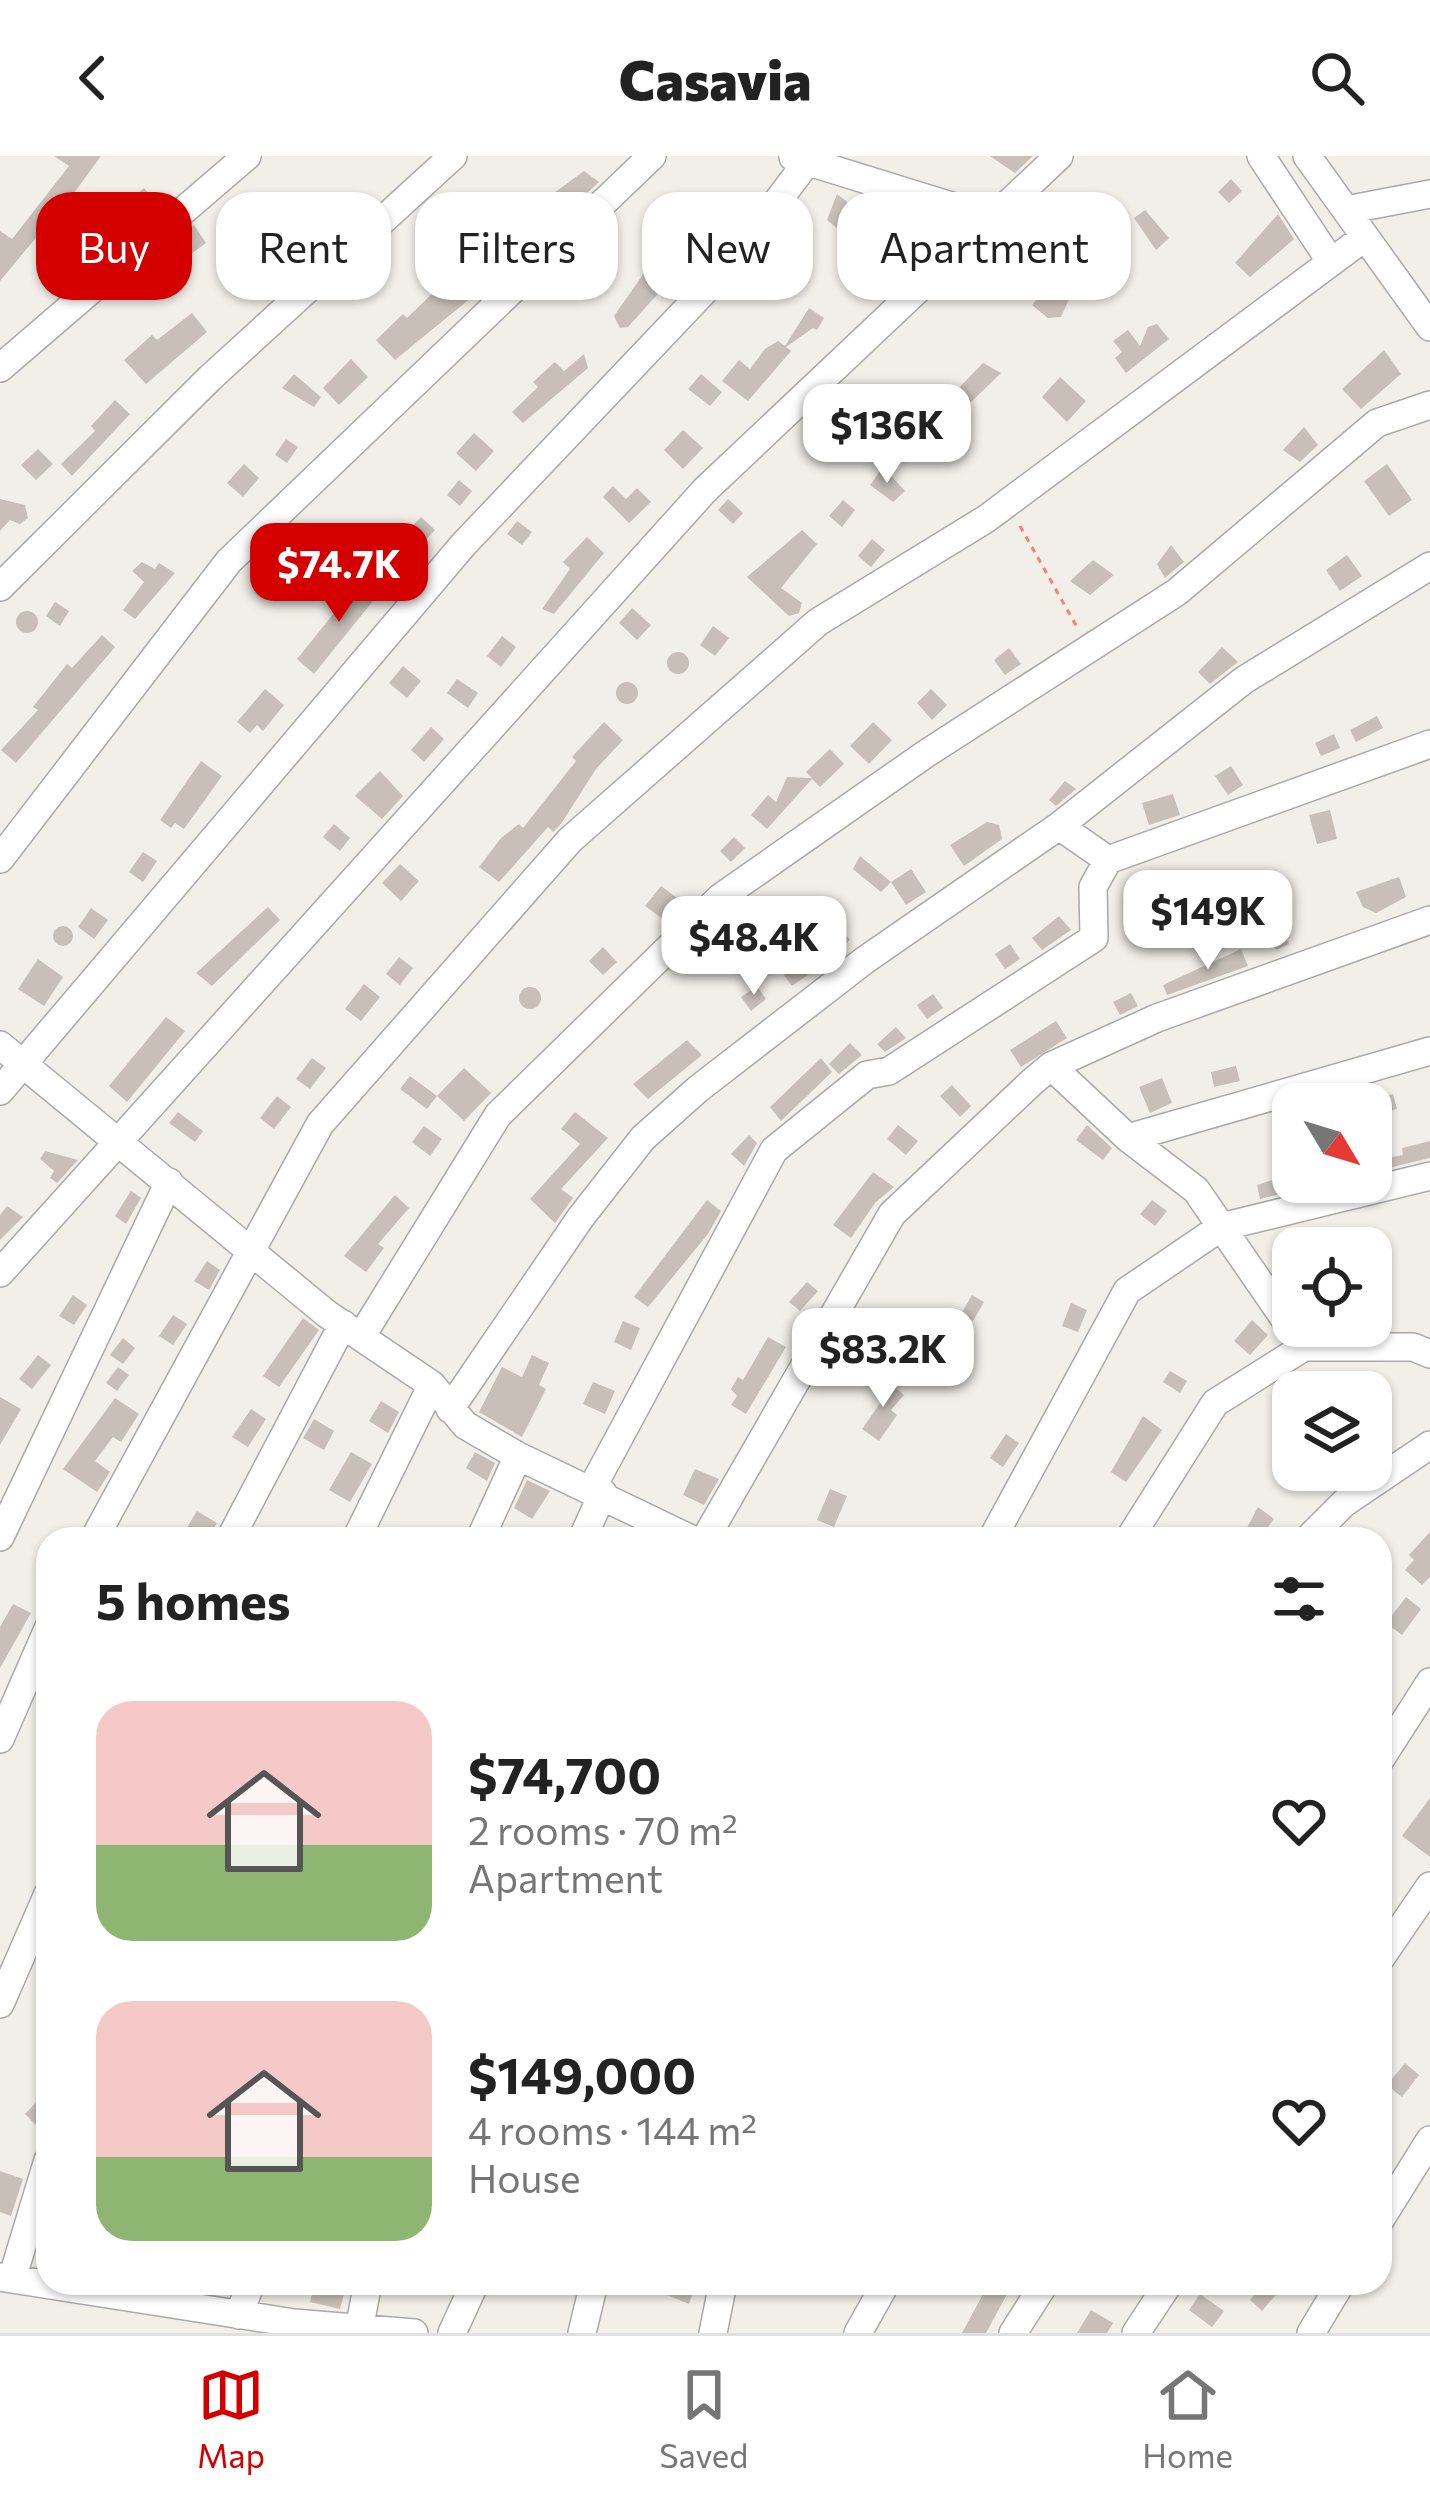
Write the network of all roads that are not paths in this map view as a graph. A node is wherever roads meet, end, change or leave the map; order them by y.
1 (247, 156) edge
2 (452, 156) edge
3 (652, 156) edge
4 (887, 156) edge
5 (1059, 156) edge
6 (1261, 156) edge
7 (1307, 156) edge
8 (798, 159) edge
9 (869, 180) junction
10 (907, 192) edge
11 (1018, 192) edge
12 (1430, 194) edge
13 (1346, 210) junction
14 (1365, 238) junction
15 (1331, 262) junction
16 (903, 300) edge
17 (1430, 327) edge
18 (0, 368) edge
19 (1430, 405) edge
20 (1430, 566) edge
21 (0, 587) edge
22 (1430, 744) edge
23 (1059, 826) junction
24 (0, 859) edge
25 (1108, 860) junction
26 (1430, 920) edge
27 (0, 1045) edge
28 (1430, 1051) edge
29 (26, 1064) junction
30 (1051, 1066) junction
31 (0, 1091) edge
32 (1128, 1138) junction
33 (118, 1142) junction
34 (1430, 1176) edge
35 (170, 1182) junction
36 (1222, 1227) junction
37 (251, 1251) junction
38 (0, 1273) edge
39 (352, 1330) junction
40 (1304, 1348) junction
41 (1430, 1354) edge
42 (432, 1385) junction
43 (450, 1409) junction
44 (1430, 1445) edge
45 (518, 1456) junction
46 (597, 1491) junction
47 (101, 1527) edge
48 (237, 1527) edge
49 (362, 1527) edge
50 (485, 1527) edge
51 (586, 1527) edge
52 (668, 1527) edge
53 (713, 1527) edge
54 (999, 1527) edge
55 (1137, 1527) edge
56 (1320, 1527) edge
57 (0, 1537) edge
58 (36, 1656) edge
59 (1430, 1682) edge
60 (0, 1739) edge
61 (1392, 1741) edge
62 (1430, 1886) edge
63 (36, 1922) edge
64 (1392, 1941) edge
65 (0, 2004) edge
66 (1430, 2140) edge
67 (36, 2194) edge
68 (1392, 2201) edge
69 (6, 2278) edge
70 (36, 2281) edge
71 (152, 2295) edge
72 (246, 2295) edge
73 (366, 2295) edge
74 (470, 2295) edge
75 (591, 2295) edge
76 (721, 2295) edge
77 (879, 2295) edge
78 (1037, 2295) edge
79 (1161, 2295) edge
80 (1334, 2295) edge
81 (239, 2315) junction
82 (289, 2328) edge
83 (359, 2329) junction
84 (414, 2333) edge
85 (452, 2333) edge
86 (582, 2333) edge
87 (713, 2333) edge
88 (858, 2333) edge
89 (1013, 2333) edge
90 (1136, 2333) edge
91 (1311, 2333) edge

1 - 18 street
2 - 21 street
3 - 24 street
4 - 9 street
5 - 11 street
6 - 15 street
7 - 13 street
8 - 9 street
8 - 29 street
9 - 10 street
12 - 13 street
13 - 14 street
14 - 15 street
14 - 17 street
15 - 37 street
16 - 33 street
19 - 39 street
20 - 23 street
22 - 25 street
23 - 25 street
23 - 43 street
25 - 46 street
26 - 30 street
27 - 29 street
28 - 32 street
29 - 31 street
29 - 33 street
30 - 32 street
30 - 53 street
32 - 36 street
33 - 35 street
33 - 38 street
34 - 36 street
35 - 37 street
35 - 57 street
36 - 40 street
36 - 54 street
37 - 39 street
37 - 47 street
39 - 42 street
39 - 48 street
40 - 41 street
40 - 55 street
42 - 43 street
42 - 49 street
43 - 45 street
44 - 56 street
45 - 46 street
45 - 50 street
46 - 51 street
46 - 52 street
58 - 60 street
59 - 61 street
62 - 64 street
63 - 65 street
66 - 68 street
67 - 69 street
69 - 70 street
71 - 81 street
72 - 81 street
73 - 83 street
74 - 85 street
75 - 86 street
76 - 87 street
77 - 88 street
78 - 89 street
79 - 90 street
80 - 91 street
81 - 82 street
82 - 83 street
83 - 84 street

